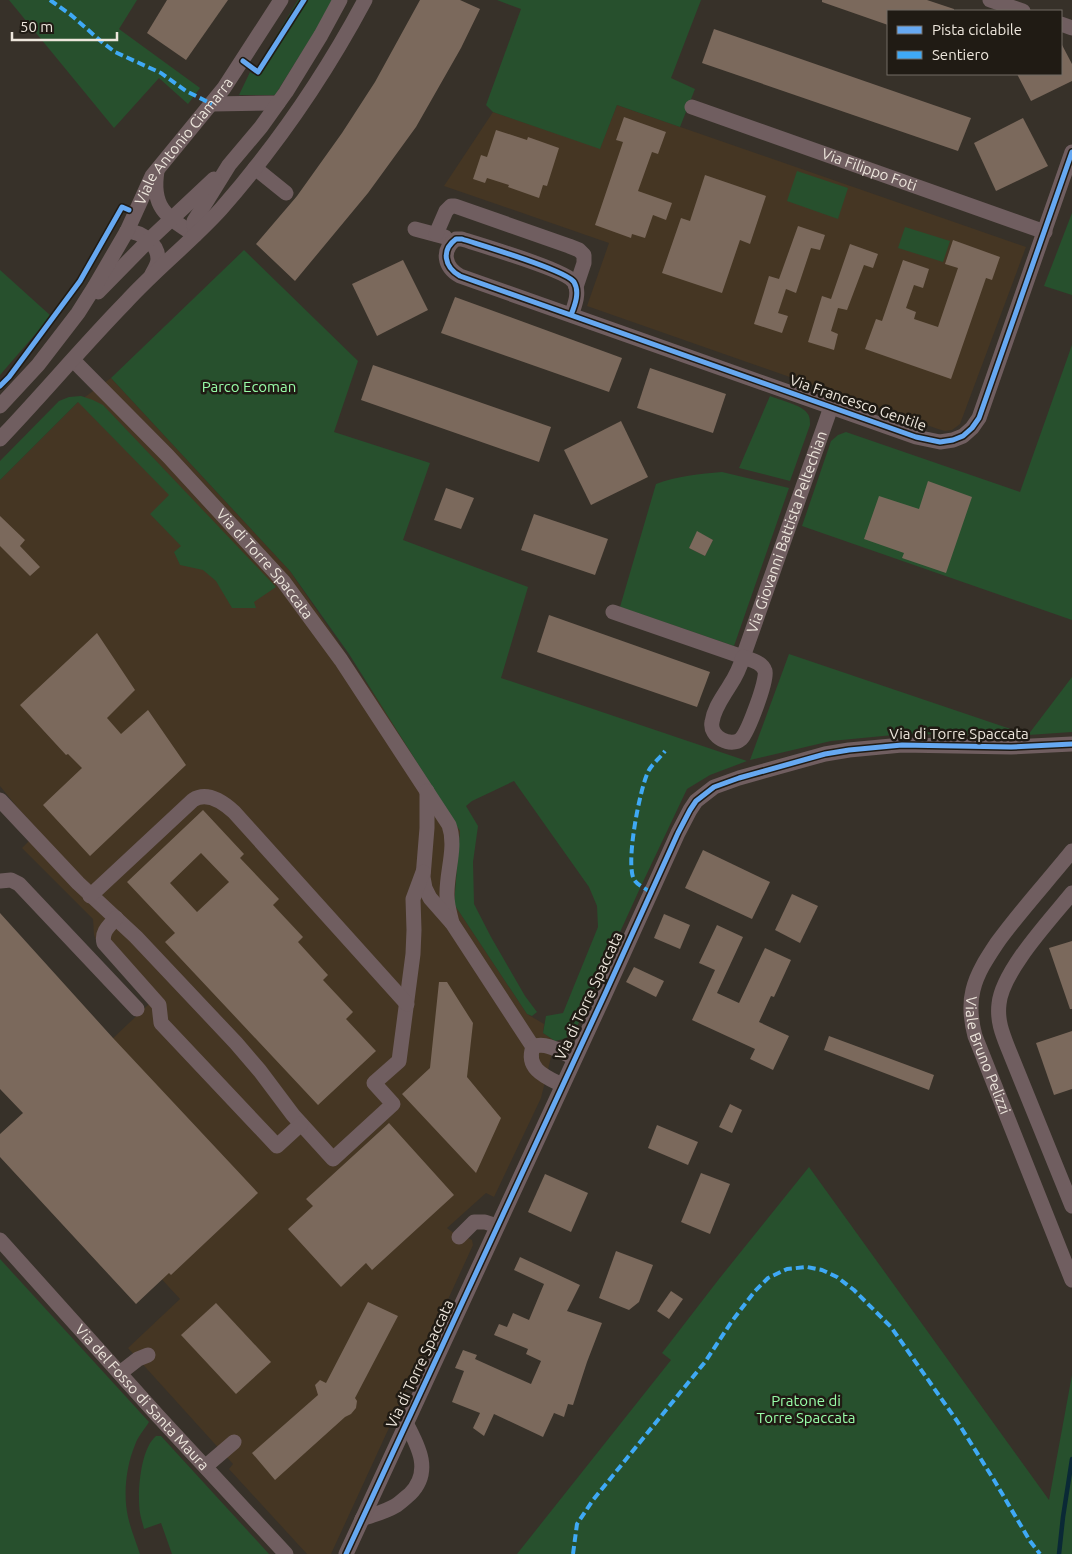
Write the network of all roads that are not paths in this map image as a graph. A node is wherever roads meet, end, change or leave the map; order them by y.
1 (282, 0) edge
2 (340, 0) edge
3 (364, 0) edge
4 (990, 0) edge
5 (1020, 10) edge
6 (278, 102) junction
7 (212, 104) junction
8 (692, 107) dead end
9 (1072, 152) edge
10 (229, 164) junction
11 (158, 167) junction
12 (255, 168) junction
13 (286, 193) dead end
14 (171, 219) junction
15 (415, 229) dead end
16 (127, 231) junction
17 (1045, 232) junction
18 (436, 234) junction
19 (195, 236) junction
20 (149, 240) junction
21 (453, 240) junction
22 (152, 275) junction
23 (576, 287) junction
24 (78, 313) junction
25 (571, 315) junction
26 (73, 360) junction
27 (0, 406) edge
28 (831, 407) junction
29 (0, 439) edge
30 (612, 612) dead end
31 (743, 657) junction
32 (1072, 744) edge
33 (427, 791) junction
34 (0, 800) edge
35 (1072, 851) edge
36 (423, 872) junction
37 (448, 877) junction
38 (2, 883) edge
39 (1072, 893) edge
40 (90, 896) junction
41 (116, 918) junction
42 (452, 923) junction
43 (407, 1004) junction
44 (137, 1009) dead end
45 (534, 1047) junction
46 (574, 1058) junction
47 (562, 1085) junction
48 (300, 1124) junction
49 (1072, 1206) edge
50 (497, 1226) junction
51 (459, 1237) dead end
52 (0, 1240) edge
53 (1072, 1280) edge
54 (148, 1356) dead end
55 (120, 1373) junction
56 (406, 1422) junction
57 (234, 1442) dead end
58 (206, 1466) junction
59 (362, 1519) junction
60 (286, 1554) edge
61 (346, 1554) edge

1 - 7 street, Viale Antonio Ciamarra
2 - 6 street, Viale Antonio Ciamarra
3 - 12 street
4 - 5 street
6 - 7 street
6 - 10 street, Viale Antonio Ciamarra
7 - 11 street, Viale Antonio Ciamarra
8 - 17 street, Via Filippo Foti
9 - 17 street, Via Francesco Gentile
10 - 14 street, Viale Antonio Ciamarra
10 - 19 street, Viale Antonio Ciamarra
11 - 14 street
11 - 16 street, Viale Antonio Ciamarra
12 - 13 street
12 - 19 street
14 - 19 street
14 - 20 street, Viale Antonio Ciamarra
15 - 18 street
16 - 20 street
16 - 24 street, Viale Antonio Ciamarra
17 - 28 street, Via Francesco Gentile
18 - 21 street
18 - 23 street
19 - 22 street
20 - 22 street
20 - 24 street, Viale Antonio Ciamarra
21 - 23 street
21 - 25 street, Via Francesco Gentile
22 - 26 street
23 - 25 street
24 - 27 street, Viale Antonio Ciamarra
25 - 28 street, Via Francesco Gentile
26 - 29 street
26 - 33 street, Via di Torre Spaccata
28 - 31 street, Via Giovanni Battista Peltechian
30 - 31 street, Via Giovanni Battista Peltechian
31 - 31 street, Via Giovanni Battista Peltechian
32 - 46 street, Via di Torre Spaccata
33 - 36 street, Via di Torre Spaccata
33 - 37 street, Via di Torre Spaccata
34 - 40 street
35 - 53 street, Viale Bruno Pelizzi
36 - 37 street
36 - 42 street, Via di Torre Spaccata
36 - 43 street
37 - 42 street, Via di Torre Spaccata
38 - 44 street
39 - 49 street, Viale Bruno Pelizzi
40 - 41 street
40 - 43 street
41 - 48 street
41 - 48 street
42 - 45 street, Via di Torre Spaccata
43 - 48 street
45 - 46 street, Via di Torre Spaccata
45 - 47 street, Via di Torre Spaccata
46 - 47 street, Via di Torre Spaccata
47 - 50 street, Via di Torre Spaccata
50 - 51 street
50 - 56 street, Via di Torre Spaccata
52 - 55 street, Via del Fosso di Santa Maura
54 - 55 street
55 - 58 street, Via del Fosso di Santa Maura
56 - 59 street, Via di Torre Spaccata
56 - 59 street
57 - 58 street
58 - 60 street, Via del Fosso di Santa Maura
59 - 61 street, Via di Torre Spaccata

